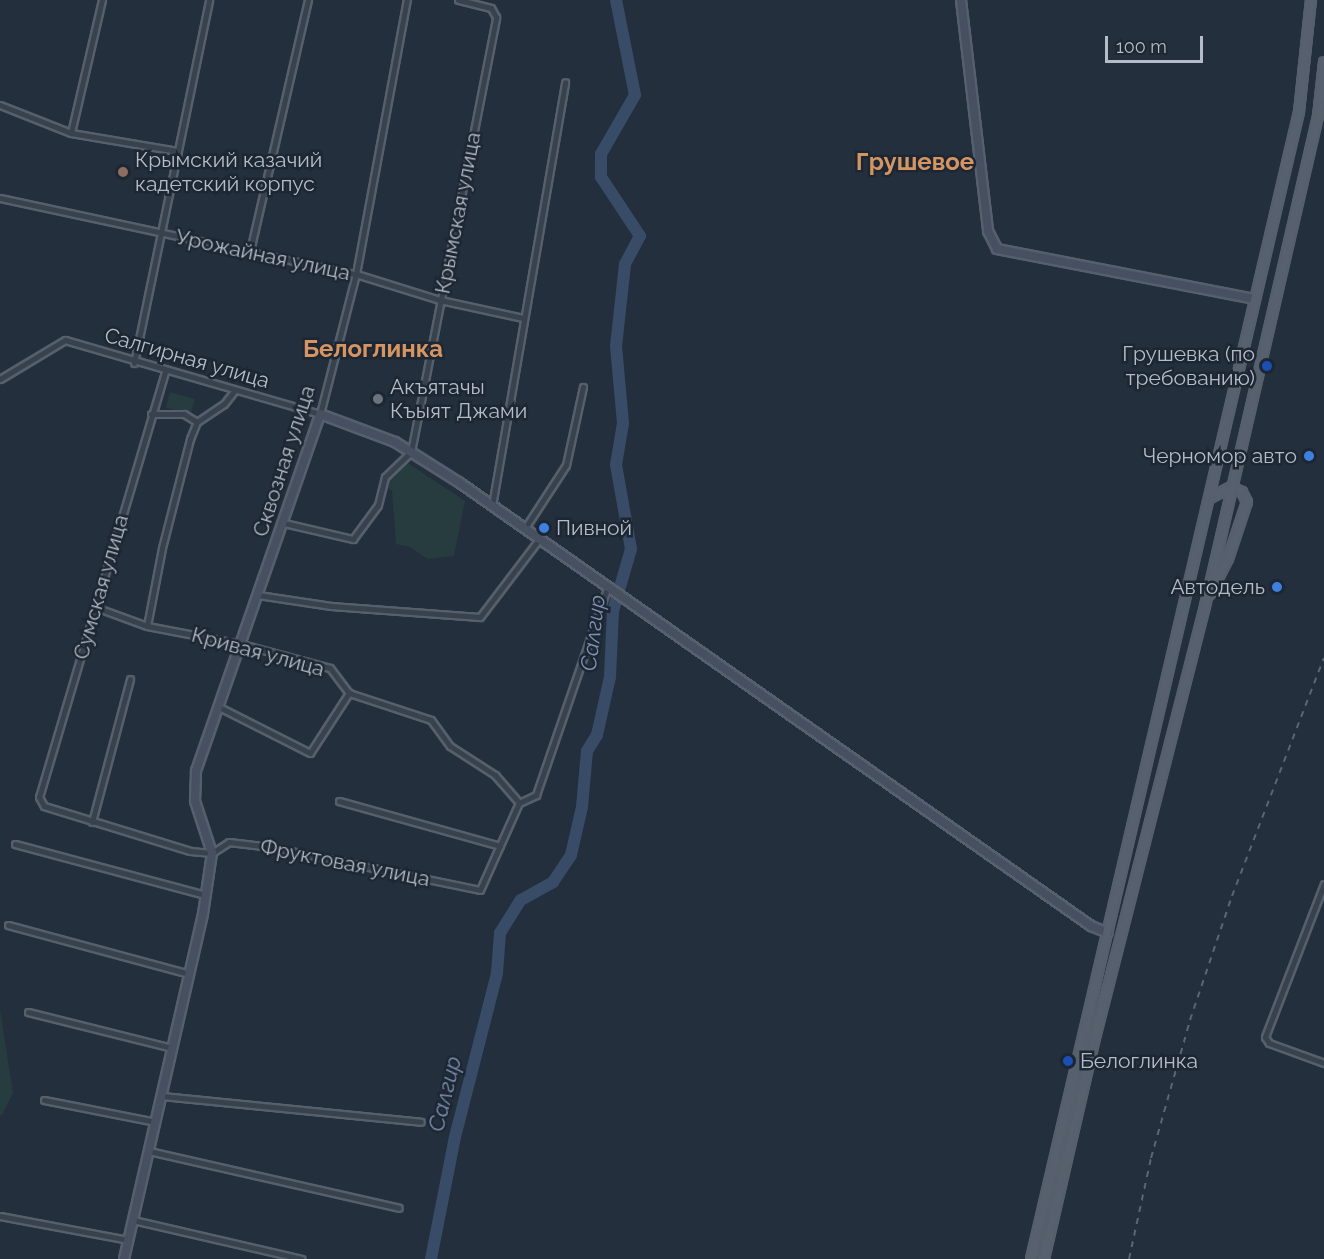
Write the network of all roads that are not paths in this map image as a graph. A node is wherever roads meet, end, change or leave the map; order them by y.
1 (102, 0) edge
2 (209, 0) edge
3 (308, 0) edge
4 (407, 0) edge
5 (458, 0) edge
6 (961, 0) edge
7 (1311, 0) edge
8 (1324, 62) edge
9 (565, 82) dead end
10 (0, 105) edge
11 (70, 133) junction
12 (177, 151) junction
13 (0, 198) edge
14 (162, 234) junction
15 (250, 251) junction
16 (356, 274) junction
17 (1255, 299) junction
18 (440, 300) junction
19 (524, 318) junction
20 (134, 363) junction
21 (165, 372) junction
22 (0, 379) edge
23 (583, 387) dead end
24 (234, 391) junction
25 (151, 414) junction
26 (320, 414) junction
27 (197, 423) junction
28 (411, 452) junction
29 (1235, 488) junction
30 (1210, 498) junction
31 (492, 506) junction
32 (284, 523) junction
33 (525, 528) junction
34 (540, 538) junction
35 (609, 586) junction
36 (258, 595) junction
37 (1204, 606) junction
38 (95, 607) junction
39 (147, 626) junction
40 (241, 644) junction
41 (130, 679) dead end
42 (349, 693) junction
43 (219, 707) junction
44 (339, 801) dead end
45 (519, 803) junction
46 (92, 822) junction
47 (15, 844) dead end
48 (501, 846) junction
49 (212, 853) junction
50 (1324, 884) edge
51 (205, 895) junction
52 (8, 925) dead end
53 (1108, 933) junction
54 (189, 974) junction
55 (28, 1012) dead end
56 (172, 1048) junction
57 (1324, 1063) edge
58 (162, 1096) junction
59 (44, 1100) dead end
60 (156, 1122) junction
61 (421, 1122) dead end
62 (149, 1151) junction
63 (399, 1208) dead end
64 (0, 1216) edge
65 (133, 1220) junction
66 (128, 1240) junction
67 (124, 1259) edge
68 (302, 1259) edge
69 (1031, 1259) edge
70 (1044, 1259) edge

1 - 11 street
2 - 12 street
3 - 15 street
4 - 16 street, Сквозная улица
5 - 18 street, Крымская улица
6 - 17 main road
7 - 17 main road
8 - 29 main road
9 - 19 street
10 - 11 street
11 - 12 street
12 - 14 street
13 - 14 street, Урожайная улица
14 - 15 street, Урожайная улица
14 - 20 street
15 - 16 street, Урожайная улица
16 - 18 street, Урожайная улица
16 - 26 street, Сквозная улица
17 - 30 main road
18 - 19 street, Урожайная улица
18 - 28 street, Крымская улица
19 - 31 street
20 - 21 street, Салгирная улица
20 - 22 street, Салгирная улица
21 - 24 street, Салгирная улица
21 - 25 street, Сумская улица
23 - 33 street
24 - 26 street, Салгирная улица
24 - 27 street
25 - 27 street
25 - 38 street, Сумская улица
26 - 28 main road, Салгирная улица
26 - 32 main road, Сквозная улица
27 - 39 street
28 - 31 main road, Салгирная улица
28 - 32 street
29 - 30 main road
29 - 37 main road
29 - 37 main road
30 - 53 main road
31 - 33 main road, Салгирная улица
32 - 36 main road, Сквозная улица
33 - 34 main road, Салгирная улица
34 - 35 main road, Салгирная улица
34 - 36 street
35 - 45 street
35 - 53 main road, Салгирная улица
36 - 40 main road, Сквозная улица
37 - 70 main road
38 - 39 street, Кривая улица
38 - 46 street, Сумская улица
39 - 40 street, Кривая улица
40 - 42 street, Кривая улица
40 - 43 main road, Сквозная улица
41 - 46 street
42 - 43 street
42 - 45 street, Кривая улица
43 - 49 main road, Сквозная улица
44 - 48 street
45 - 48 street
46 - 49 street
47 - 51 street
48 - 49 street, Фруктовая улица
49 - 51 main road
50 - 57 street
51 - 54 main road
52 - 54 street
53 - 69 main road
54 - 56 main road
55 - 56 street
56 - 58 main road
58 - 60 main road
58 - 61 street
59 - 60 street
60 - 62 main road
62 - 63 street
62 - 65 main road
64 - 66 street
65 - 66 main road
65 - 68 street
66 - 67 main road

